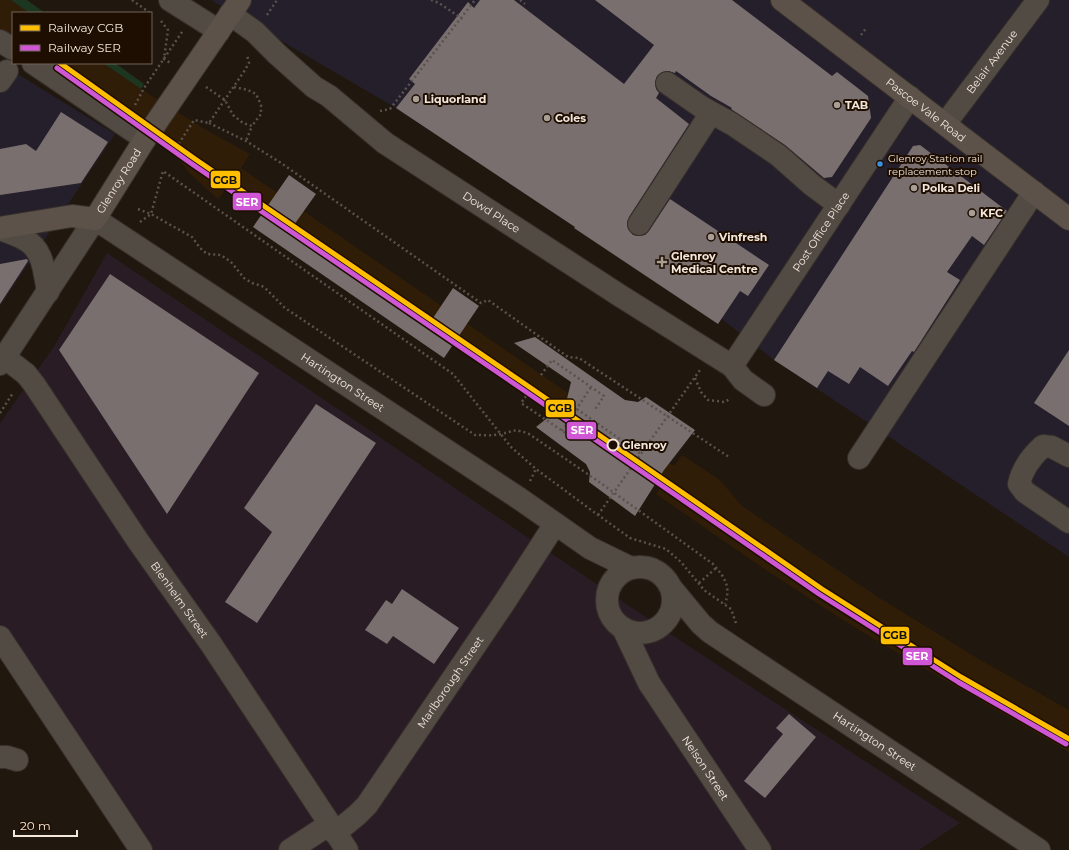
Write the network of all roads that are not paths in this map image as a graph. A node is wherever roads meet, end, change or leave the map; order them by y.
1 (170, 0) edge
2 (1038, 0) edge
3 (793, 3) edge
4 (230, 15) edge
5 (0, 40) edge
6 (12, 48) edge
7 (35, 64) edge
8 (667, 83) dead end
9 (910, 97) junction
10 (711, 113) junction
11 (945, 124) junction
12 (147, 136) junction
13 (1034, 192) junction
14 (839, 205) junction
15 (96, 219) junction
16 (1069, 219) edge
17 (639, 224) dead end
18 (0, 229) edge
19 (48, 292) junction
20 (2, 361) edge
21 (732, 366) junction
22 (757, 390) road end
23 (1069, 456) edge
24 (859, 458) dead end
25 (1069, 522) edge
26 (555, 524) junction
27 (590, 548) junction
28 (631, 568) junction
29 (609, 589) junction
30 (672, 589) junction
31 (658, 627) junction
32 (623, 628) junction
33 (710, 632) junction
34 (0, 637) edge
35 (652, 687) junction
36 (337, 835) edge
37 (141, 850) edge
38 (290, 850) edge
39 (760, 850) edge
40 (1039, 850) edge

1 - 4 street, Dowd Place
2 - 11 street, Belair Avenue
3 - 9 main road, Pascoe Vale Road
4 - 12 main road, Glenroy Road
4 - 21 street, Dowd Place
5 - 6 street
7 - 12 street
8 - 10 street
9 - 11 main road, Pascoe Vale Road
9 - 14 street, Post Office Place
10 - 14 street
10 - 17 street
11 - 13 main road, Pascoe Vale Road
12 - 15 main road, Glenroy Road
13 - 16 main road, Pascoe Vale Road
13 - 24 street
14 - 21 street, Post Office Place
15 - 18 main road
15 - 19 street, Glenroy Road
15 - 26 street, Hartington Street
18 - 19 street
19 - 20 street, Glenroy Road
20 - 36 street, Blenheim Street
21 - 22 street, Dowd Place
23 - 25 street
26 - 27 street, Hartington Street
26 - 36 street, Marlborough Street
27 - 28 street, Hartington Street
27 - 29 street, Hartington Street
28 - 29 street
28 - 30 street
29 - 32 street
30 - 31 street
30 - 33 street, Hartington Street
31 - 32 street
31 - 33 street, Hartington Street
31 - 35 street, Nelson Street
32 - 35 street, Nelson Street
33 - 40 street, Hartington Street
34 - 37 street
35 - 39 street, Nelson Street
36 - 38 street, Marlborough Street

